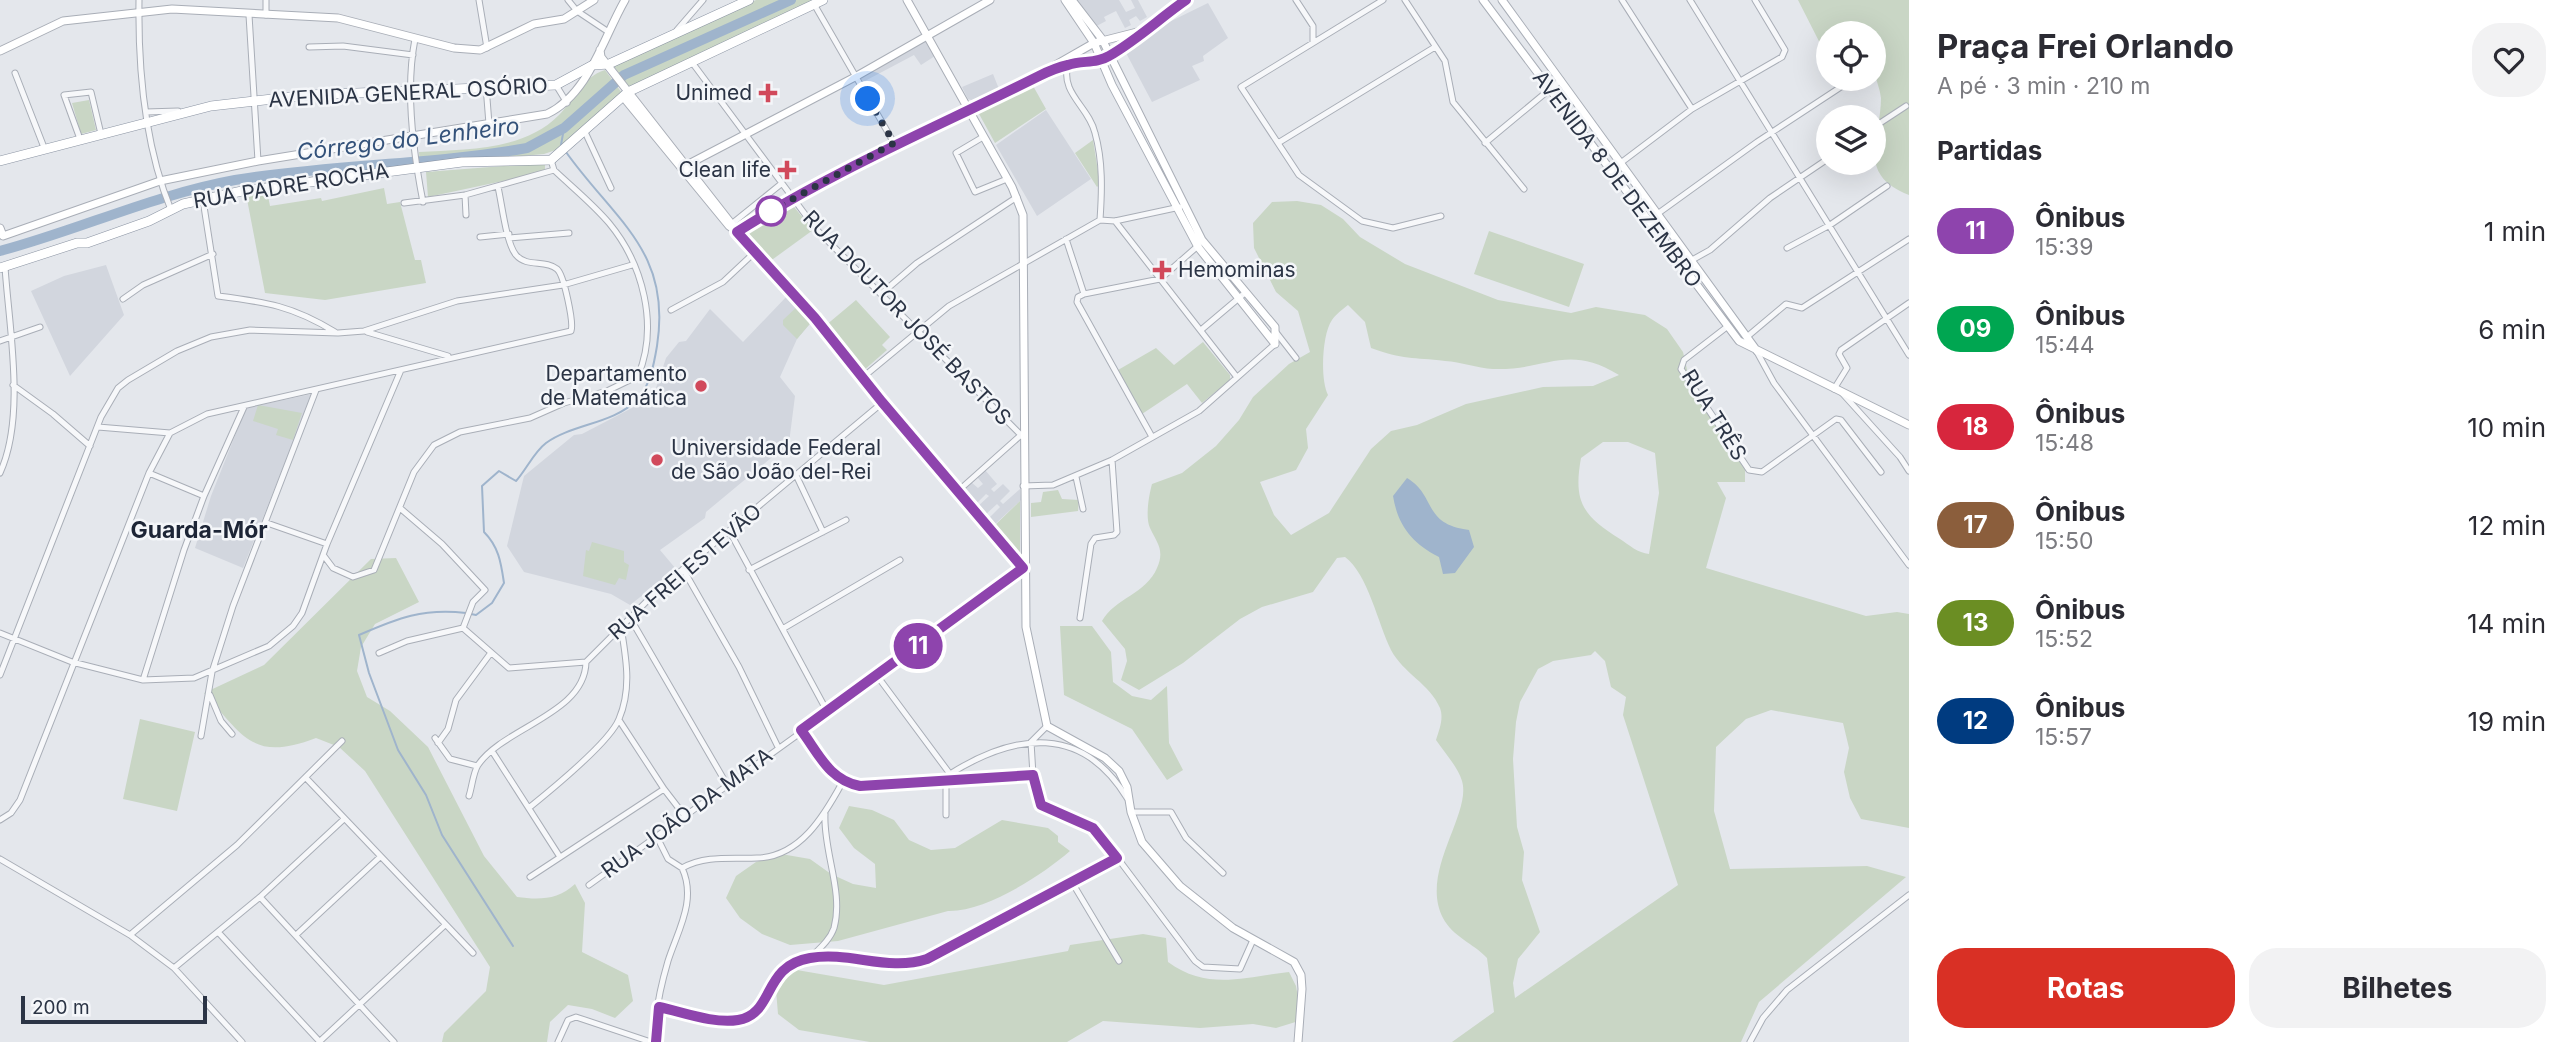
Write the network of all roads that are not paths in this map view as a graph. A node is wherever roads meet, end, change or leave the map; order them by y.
1 (139, 0) edge
2 (266, 0) edge
3 (479, 0) edge
4 (568, 0) edge
5 (594, 0) edge
6 (625, 0) edge
7 (703, 0) edge
8 (749, 0) edge
9 (907, 0) edge
10 (990, 0) edge
11 (1065, 0) edge
12 (1072, 0) edge
13 (1186, 0) edge
14 (1296, 0) edge
15 (1383, 0) edge
16 (1405, 0) edge
17 (1483, 0) edge
18 (1502, 0) edge
19 (1622, 0) edge
20 (1690, 0) edge
21 (1755, 0) edge
22 (818, 2) edge
23 (577, 11) junction
24 (139, 15) junction
25 (249, 15) junction
26 (266, 15) junction
27 (1313, 26) junction
28 (1149, 29) junction
29 (677, 30) junction
30 (607, 31) junction
31 (927, 34) junction
32 (1326, 34) junction
33 (415, 39) junction
34 (1102, 39) junction
35 (1313, 42) junction
36 (1094, 43) junction
37 (309, 47) dead end
38 (1435, 47) junction
39 (487, 48) junction
40 (600, 49) junction
41 (0, 51) edge
42 (1077, 54) junction
43 (413, 55) junction
44 (1111, 55) junction
45 (691, 61) junction
46 (1101, 61) junction
47 (609, 64) junction
48 (593, 65) junction
49 (1068, 65) junction
50 (15, 73) dead end
51 (1042, 74) junction
52 (855, 77) junction
53 (1561, 80) junction
54 (1739, 80) junction
55 (556, 85) junction
56 (486, 86) junction
57 (1550, 89) junction
58 (412, 91) junction
59 (1835, 91) edge
60 (626, 92) junction
61 (254, 103) junction
62 (567, 103) junction
63 (1906, 106) dead end
64 (1692, 109) junction
65 (968, 112) junction
66 (147, 116) junction
67 (1886, 119) edge
68 (489, 124) junction
69 (585, 132) junction
70 (1772, 132) junction
71 (101, 134) junction
72 (415, 135) junction
73 (744, 135) junction
74 (983, 137) junction
75 (80, 139) junction
76 (894, 143) junction
77 (1278, 143) junction
78 (1485, 143) junction
79 (46, 150) junction
80 (554, 157) junction
81 (0, 161) edge
82 (258, 161) junction
83 (1620, 163) junction
84 (416, 165) junction
85 (685, 166) junction
86 (1816, 167) edge
87 (554, 170) junction
88 (1610, 171) junction
89 (1007, 178) junction
90 (1800, 178) junction
91 (161, 182) junction
92 (781, 184) junction
93 (1887, 186) dead end
94 (498, 187) junction
95 (611, 188) dead end
96 (1524, 189) dead end
97 (465, 195) junction
98 (1017, 197) junction
99 (790, 198) junction
100 (203, 200) junction
101 (404, 202) dead end
102 (423, 202) junction
103 (170, 207) junction
104 (1179, 207) junction
105 (1659, 214) junction
106 (466, 215) dead end
107 (1441, 216) dead end
108 (1100, 220) junction
109 (1649, 220) junction
110 (1115, 221) junction
111 (731, 225) junction
112 (1830, 225) junction
113 (737, 232) junction
114 (1, 233) edge
115 (569, 233) dead end
116 (509, 236) junction
117 (480, 237) dead end
118 (1066, 239) junction
119 (1909, 239) edge
120 (1200, 244) junction
121 (1787, 248) dead end
122 (754, 253) junction
123 (213, 254) junction
124 (1026, 260) junction
125 (1692, 260) junction
126 (632, 265) junction
127 (3, 267) edge
128 (1859, 271) junction
129 (1160, 279) junction
130 (563, 285) junction
131 (1246, 292) junction
132 (881, 294) junction
133 (1084, 294) junction
134 (123, 299) dead end
135 (1239, 299) junction
136 (1909, 303) edge
137 (671, 310) dead end
138 (1885, 318) junction
139 (1728, 326) junction
140 (40, 327) dead end
141 (1275, 329) junction
142 (1201, 330) junction
143 (364, 331) junction
144 (917, 331) junction
145 (338, 333) junction
146 (1748, 336) junction
147 (10, 340) junction
148 (0, 341) edge
149 (1275, 344) junction
150 (1757, 352) junction
151 (1909, 355) edge
152 (451, 357) junction
153 (1296, 358) dead end
154 (401, 370) junction
155 (1236, 376) junction
156 (862, 378) junction
157 (13, 385) junction
158 (1834, 389) junction
159 (316, 390) junction
160 (1842, 393) junction
161 (882, 402) junction
162 (244, 407) junction
163 (1909, 425) edge
164 (98, 427) junction
165 (170, 433) junction
166 (1152, 435) junction
167 (1022, 436) junction
168 (1813, 437) junction
169 (90, 446) junction
170 (1112, 460) junction
171 (1909, 471) edge
172 (1881, 472) dead end
173 (0, 473) edge
174 (149, 473) junction
175 (796, 475) junction
176 (1076, 477) junction
177 (1023, 486) junction
178 (957, 492) junction
179 (204, 496) junction
180 (400, 508) junction
181 (1083, 509) dead end
182 (846, 520) dead end
183 (267, 523) junction
184 (730, 532) junction
185 (823, 532) junction
186 (327, 544) junction
187 (324, 556) junction
188 (900, 560) dead end
189 (1909, 565) edge
190 (1023, 568) junction
191 (683, 569) junction
192 (749, 570) junction
193 (629, 616) junction
194 (1080, 618) dead end
195 (621, 627) junction
196 (463, 628) junction
197 (784, 628) junction
198 (0, 632) edge
199 (15, 640) junction
200 (379, 653) dead end
201 (490, 654) junction
202 (72, 662) junction
203 (586, 662) junction
204 (212, 672) junction
205 (0, 675) edge
206 (878, 677) junction
207 (143, 680) junction
208 (210, 695) junction
209 (828, 713) junction
210 (619, 720) junction
211 (1047, 726) junction
212 (801, 730) junction
213 (232, 734) dead end
214 (201, 736) dead end
215 (342, 741) dead end
216 (1031, 742) junction
217 (778, 747) junction
218 (492, 751) junction
219 (477, 766) junction
220 (1033, 775) junction
221 (948, 776) junction
222 (307, 779) junction
223 (726, 783) junction
224 (842, 783) junction
225 (664, 789) junction
226 (469, 796) dead end
227 (1128, 800) junction
228 (530, 807) junction
229 (1131, 812) junction
230 (825, 814) junction
231 (684, 815) junction
232 (946, 815) dead end
233 (344, 819) junction
234 (0, 820) edge
235 (812, 831) junction
236 (824, 835) junction
237 (657, 837) junction
238 (380, 857) junction
239 (560, 858) junction
240 (1117, 858) junction
241 (0, 859) edge
242 (682, 867) junction
243 (1223, 873) dead end
244 (530, 877) dead end
245 (589, 884) dead end
246 (1073, 884) junction
247 (1909, 895) edge
248 (260, 897) junction
249 (445, 925) junction
250 (218, 932) junction
251 (130, 935) junction
252 (296, 935) junction
253 (1253, 940) junction
254 (473, 953) dead end
255 (810, 958) junction
256 (1119, 961) dead end
257 (174, 968) junction
258 (361, 1004) junction
259 (659, 1007) junction
260 (1298, 1039) edge
261 (243, 1042) edge
262 (320, 1042) edge
263 (394, 1042) edge
264 (558, 1042) edge
265 (653, 1042) edge
266 (1290, 1042) edge
267 (1750, 1042) edge

1 - 24 street
2 - 26 street
3 - 39 street
4 - 23 street
5 - 23 main road
6 - 30 main road
7 - 29 street
8 - 29 highway
9 - 31 main road
10 - 31 main road
11 - 36 main road
12 - 34 main road
13 - 28 main road
14 - 27 street
15 - 32 street
16 - 38 street
17 - 57 main road, AVENIDA 8 DE DEZEMBRO
18 - 53 main road, AVENIDA 8 DE DEZEMBRO
19 - 64 street
20 - 54 street
21 - 54 street
22 - 45 highway
22 - 52 street
23 - 30 street
23 - 39 main road
24 - 25 main road
24 - 41 main road
24 - 66 street
25 - 26 main road
25 - 61 street
26 - 33 main road
27 - 32 street
27 - 35 street
28 - 34 main road
28 - 44 main road
29 - 47 highway
30 - 40 main road
31 - 52 main road
31 - 65 main road
32 - 35 street
33 - 39 main road
33 - 43 street
34 - 36 main road
34 - 44 main road
35 - 77 street
36 - 42 main road
36 - 46 main road
37 - 43 street
38 - 77 street
38 - 78 street
40 - 47 main road
40 - 48 main road
42 - 49 main road
42 - 51 main road
43 - 58 street
44 - 46 main road
44 - 104 main road
45 - 60 highway
45 - 73 street, RUA DOUTOR JOSÉ BASTOS
46 - 49 main road
46 - 104 main road
47 - 48 highway, AVENIDA GENERAL OSÓRIO
47 - 60 main road
48 - 55 highway, AVENIDA GENERAL OSÓRIO
48 - 62 main road
49 - 51 main road
49 - 108 street
50 - 79 street
51 - 65 main road
52 - 73 main road
52 - 76 street
53 - 57 street
53 - 83 main road, AVENIDA 8 DE DEZEMBRO
54 - 64 street
54 - 70 street
55 - 56 highway, AVENIDA GENERAL OSÓRIO
55 - 62 street
56 - 58 highway, AVENIDA GENERAL OSÓRIO
56 - 68 street
57 - 78 street
57 - 88 main road, AVENIDA 8 DE DEZEMBRO
58 - 61 highway, AVENIDA GENERAL OSÓRIO
58 - 72 street
59 - 70 street
60 - 69 highway
60 - 85 main road
61 - 66 highway, AVENIDA GENERAL OSÓRIO
61 - 82 street
62 - 68 main road
63 - 67 street
64 - 83 street
65 - 74 main road
65 - 76 main road
66 - 71 highway, AVENIDA GENERAL OSÓRIO
66 - 91 street
68 - 72 main road
69 - 80 highway
69 - 95 street
70 - 90 street
70 - 105 street
71 - 75 highway, AVENIDA GENERAL OSÓRIO
71 - 75 street
72 - 82 main road
72 - 84 street
73 - 85 main road
73 - 92 street, RUA DOUTOR JOSÉ BASTOS
74 - 89 main road
74 - 89 street
75 - 79 highway, AVENIDA GENERAL OSÓRIO
76 - 99 main road
77 - 107 street
78 - 96 street
79 - 81 highway, AVENIDA GENERAL OSÓRIO
80 - 84 highway, RUA PADRE ROCHA
80 - 87 street
82 - 91 main road
83 - 88 street
83 - 105 main road, AVENIDA 8 DE DEZEMBRO
84 - 100 highway, RUA PADRE ROCHA
84 - 102 street
85 - 111 main road
86 - 90 street
87 - 94 street
87 - 126 street
88 - 109 main road, AVENIDA 8 DE DEZEMBRO
89 - 98 main road
90 - 112 street
90 - 125 street
91 - 103 street
91 - 114 main road
92 - 99 street, RUA DOUTOR JOSÉ BASTOS
92 - 111 street
93 - 112 street
94 - 97 street
94 - 116 street
97 - 102 street
97 - 106 street
98 - 124 main road
98 - 132 street
99 - 113 main road
99 - 132 street, RUA DOUTOR JOSÉ BASTOS
100 - 103 highway, RUA PADRE ROCHA
100 - 123 street
101 - 102 street
103 - 127 highway, RUA PADRE ROCHA
104 - 110 street
104 - 120 main road
105 - 109 street
105 - 125 main road, AVENIDA 8 DE DEZEMBRO
108 - 110 street
108 - 118 street
109 - 139 main road, AVENIDA 8 DE DEZEMBRO
110 - 129 street
111 - 113 main road
112 - 121 street
112 - 128 street
113 - 122 main road
115 - 116 street
116 - 117 street
116 - 130 street
118 - 124 street
118 - 133 street
119 - 128 street
120 - 129 street
120 - 131 main road
120 - 135 main road
122 - 137 street
122 - 156 main road
123 - 134 street
123 - 145 street
124 - 144 street
124 - 167 main road
125 - 146 main road, AVENIDA 8 DE DEZEMBRO
126 - 130 street
126 - 180 street
127 - 147 street
128 - 138 street
128 - 146 street
129 - 133 street
129 - 142 street
130 - 143 street
130 - 152 street
131 - 135 street
131 - 141 main road
132 - 144 street, RUA DOUTOR JOSÉ BASTOS
133 - 166 street
135 - 142 street
135 - 149 main road
136 - 138 street
138 - 151 street
138 - 158 street
139 - 150 main road, AVENIDA 8 DE DEZEMBRO
139 - 168 street, RUA TRÊS
140 - 147 street
141 - 149 main road
141 - 153 street
142 - 155 street
143 - 145 street
143 - 152 street
144 - 156 street
144 - 167 street, RUA DOUTOR JOSÉ BASTOS
145 - 164 street
146 - 150 main road, AVENIDA 8 DE DEZEMBRO
147 - 148 street
147 - 157 street
149 - 155 street
150 - 158 main road
150 - 168 street, AVENIDA 8 DE DEZEMBRO
152 - 154 street
154 - 159 street
154 - 186 street
155 - 166 street
156 - 161 main road
157 - 169 street
157 - 173 street
158 - 160 main road
159 - 162 street
159 - 183 street
160 - 163 main road
160 - 171 street
161 - 175 street, RUA FREI ESTEVÃO
161 - 178 main road
162 - 165 street
162 - 179 street
164 - 165 street
164 - 169 street
165 - 174 street
166 - 170 street
167 - 177 main road
167 - 178 street
168 - 172 street
168 - 189 street, AVENIDA 8 DE DEZEMBRO
169 - 199 street
170 - 176 street
170 - 194 street
174 - 179 street
174 - 202 street
175 - 184 street, RUA FREI ESTEVÃO
175 - 185 street
176 - 177 street
176 - 181 street
177 - 190 main road
178 - 190 main road
179 - 207 street
180 - 187 street
180 - 196 street
182 - 185 street
183 - 186 street
183 - 204 street
184 - 191 street, RUA FREI ESTEVÃO
184 - 192 street
185 - 192 street
186 - 187 street
187 - 204 street
188 - 197 street
190 - 206 street, RUA JOÃO DA MATA
190 - 211 main road
191 - 193 street, RUA FREI ESTEVÃO
191 - 217 street
192 - 197 street
193 - 195 street, RUA FREI ESTEVÃO
193 - 223 street
195 - 203 street, RUA FREI ESTEVÃO
195 - 210 street
196 - 200 street
196 - 201 street
197 - 209 street
198 - 199 street
199 - 202 street
199 - 205 street
201 - 203 street
201 - 219 street
202 - 207 street
202 - 234 street
203 - 218 street
204 - 207 street
204 - 208 street
206 - 209 street, RUA JOÃO DA MATA
206 - 221 street
208 - 213 street
208 - 214 street
209 - 212 street, RUA JOÃO DA MATA
210 - 225 street
210 - 228 street
211 - 216 street
211 - 227 main road
212 - 217 street, RUA JOÃO DA MATA
212 - 224 street
215 - 222 street
216 - 220 street
216 - 221 street
216 - 227 street
217 - 223 street, RUA JOÃO DA MATA
218 - 219 street
218 - 228 street
219 - 226 street
220 - 221 street
220 - 240 street
221 - 224 street
221 - 232 street
222 - 233 street
222 - 251 street
223 - 231 street, RUA JOÃO DA MATA
224 - 230 street
225 - 231 street
225 - 239 street
227 - 229 main road
228 - 239 street
229 - 243 street
229 - 253 main road
230 - 235 street
230 - 236 street
231 - 237 street, RUA JOÃO DA MATA
233 - 238 street
233 - 248 street
235 - 236 street
235 - 242 street
236 - 255 street
237 - 242 street
237 - 245 street, RUA JOÃO DA MATA
238 - 249 street
238 - 252 street
239 - 244 street
240 - 246 street
240 - 253 street
241 - 251 street
242 - 259 street
246 - 255 street
246 - 256 street
247 - 267 street
248 - 250 street
248 - 252 street
249 - 254 street
249 - 258 street
250 - 257 street
250 - 262 street
251 - 257 street
252 - 258 street
253 - 260 main road
255 - 259 street
257 - 261 street
258 - 262 street
258 - 263 street
259 - 265 street
260 - 266 street
264 - 265 street

